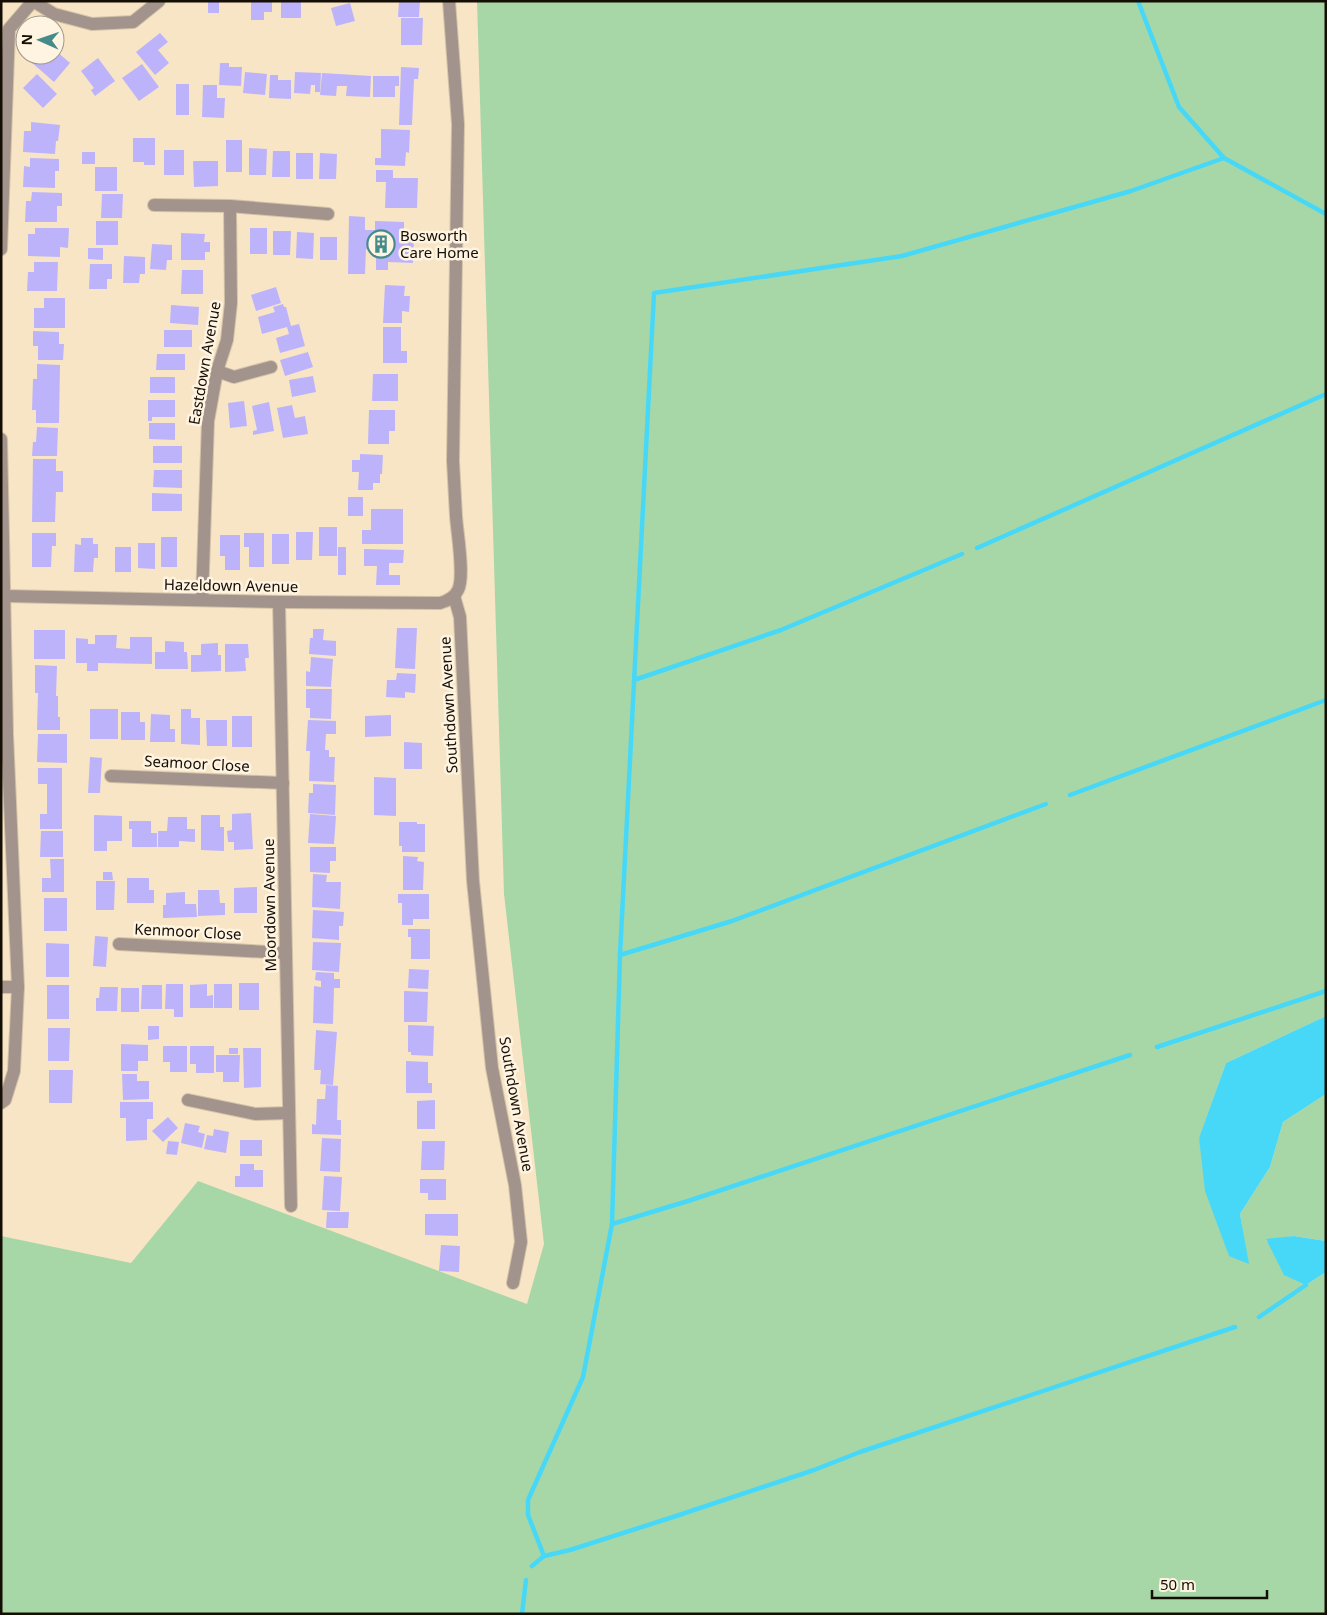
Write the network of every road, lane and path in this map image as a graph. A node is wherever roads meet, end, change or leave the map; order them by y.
1 (33, 1) edge
2 (159, 1) edge
3 (449, 1) edge
4 (154, 205) dead end
5 (230, 206) junction
6 (328, 214) dead end
7 (1, 249) edge
8 (271, 367) dead end
9 (217, 371) junction
10 (1, 439) edge
11 (5, 596) junction
12 (454, 596) junction
13 (202, 600) junction
14 (279, 602) junction
15 (111, 776) dead end
16 (282, 783) junction
17 (118, 944) dead end
18 (286, 953) junction
19 (1, 987) edge
20 (18, 987) junction
21 (188, 1100) dead end
22 (1, 1103) edge
23 (289, 1114) junction
24 (290, 1206) dead end
25 (513, 1283) dead end

1 - 2 street
1 - 7 street
3 - 12 street
4 - 5 street
5 - 6 street
5 - 9 street, Eastdown Avenue
8 - 9 street
9 - 13 street, Eastdown Avenue
10 - 11 street
11 - 13 street, Hazeldown Avenue
11 - 20 street
12 - 14 street, Hazeldown Avenue
12 - 25 street, Southdown Avenue
13 - 14 street, Hazeldown Avenue
14 - 16 street, Moordown Avenue
15 - 16 street, Seamoor Close
16 - 18 street, Moordown Avenue
17 - 18 street, Kenmoor Close
18 - 23 street, Moordown Avenue
19 - 20 street
20 - 22 street
21 - 23 street
23 - 24 street, Moordown Avenue

